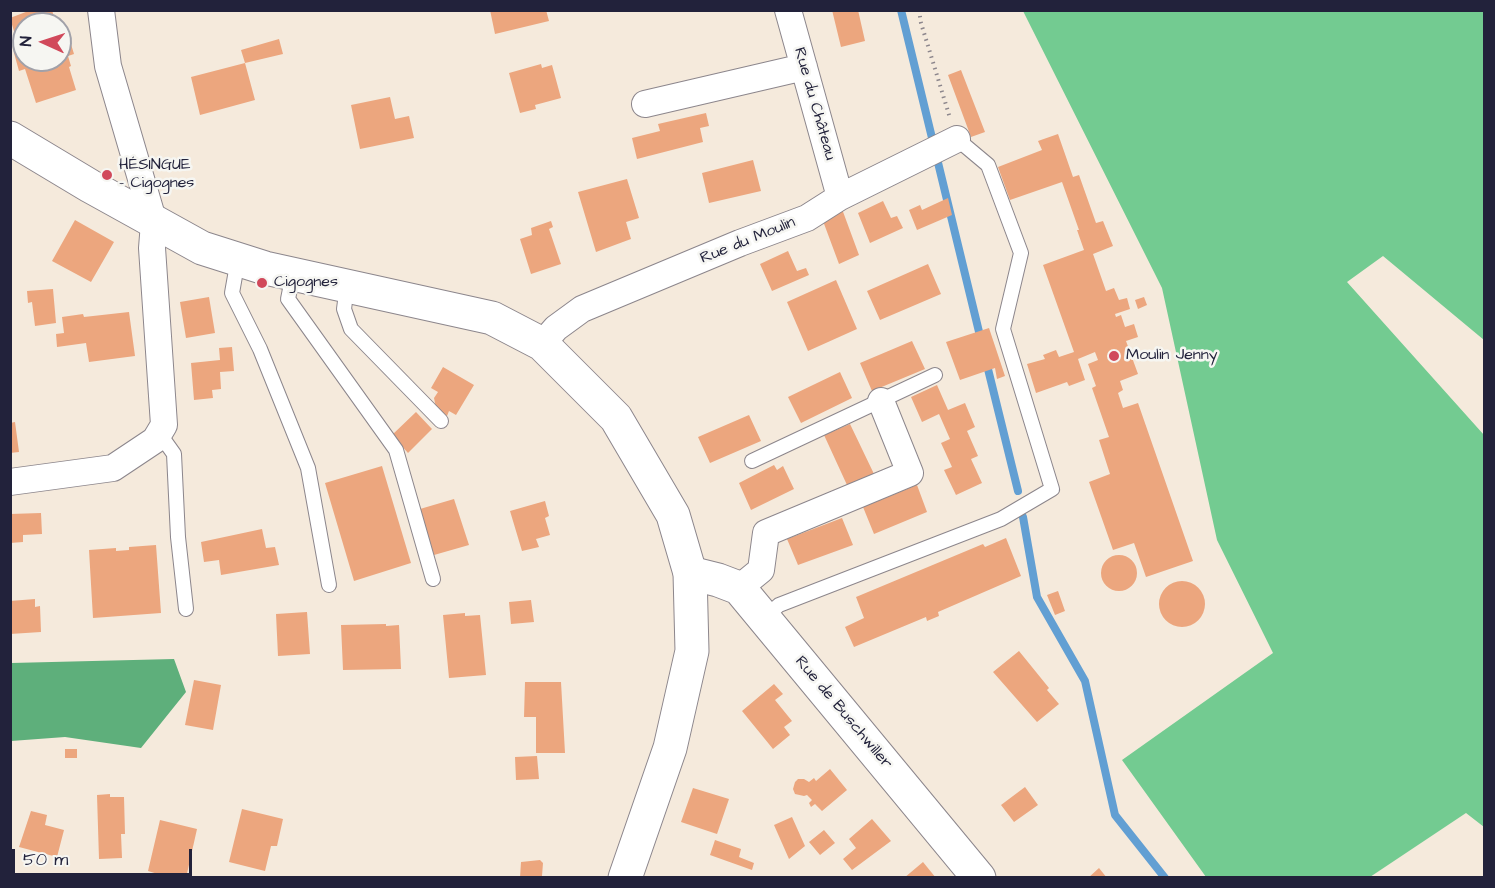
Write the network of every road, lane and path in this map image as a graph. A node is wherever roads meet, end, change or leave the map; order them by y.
1 (101, 10) edge
2 (788, 10) edge
3 (919, 10) edge
4 (804, 67) junction
5 (645, 104) dead end
6 (10, 138) edge
7 (953, 140) junction
8 (840, 197) junction
9 (154, 223) junction
10 (238, 259) junction
11 (293, 274) junction
12 (347, 286) junction
13 (542, 344) junction
14 (935, 375) dead end
15 (880, 401) junction
16 (441, 421) dead end
17 (161, 429) junction
18 (752, 461) dead end
19 (10, 482) edge
20 (690, 573) junction
21 (433, 579) dead end
22 (329, 585) dead end
23 (739, 588) junction
24 (186, 609) dead end
25 (764, 618) junction
26 (625, 878) edge
27 (979, 878) edge

1 - 9 street
2 - 4 street, Rue du Château
3 - 7 path
4 - 5 street
4 - 8 street, Rue du Château
6 - 9 main road
7 - 8 street, Rue du Moulin
7 - 25 lane
8 - 13 street, Rue du Moulin
9 - 10 main road
9 - 17 street
10 - 11 main road
10 - 22 lane
11 - 12 main road
11 - 21 lane
12 - 13 main road
12 - 16 lane
13 - 20 main road
14 - 15 lane
15 - 18 lane
15 - 23 street
17 - 19 street
17 - 24 lane
20 - 23 main road
20 - 26 main road
23 - 25 main road, Rue de Buschwiller
25 - 27 main road, Rue de Buschwiller

